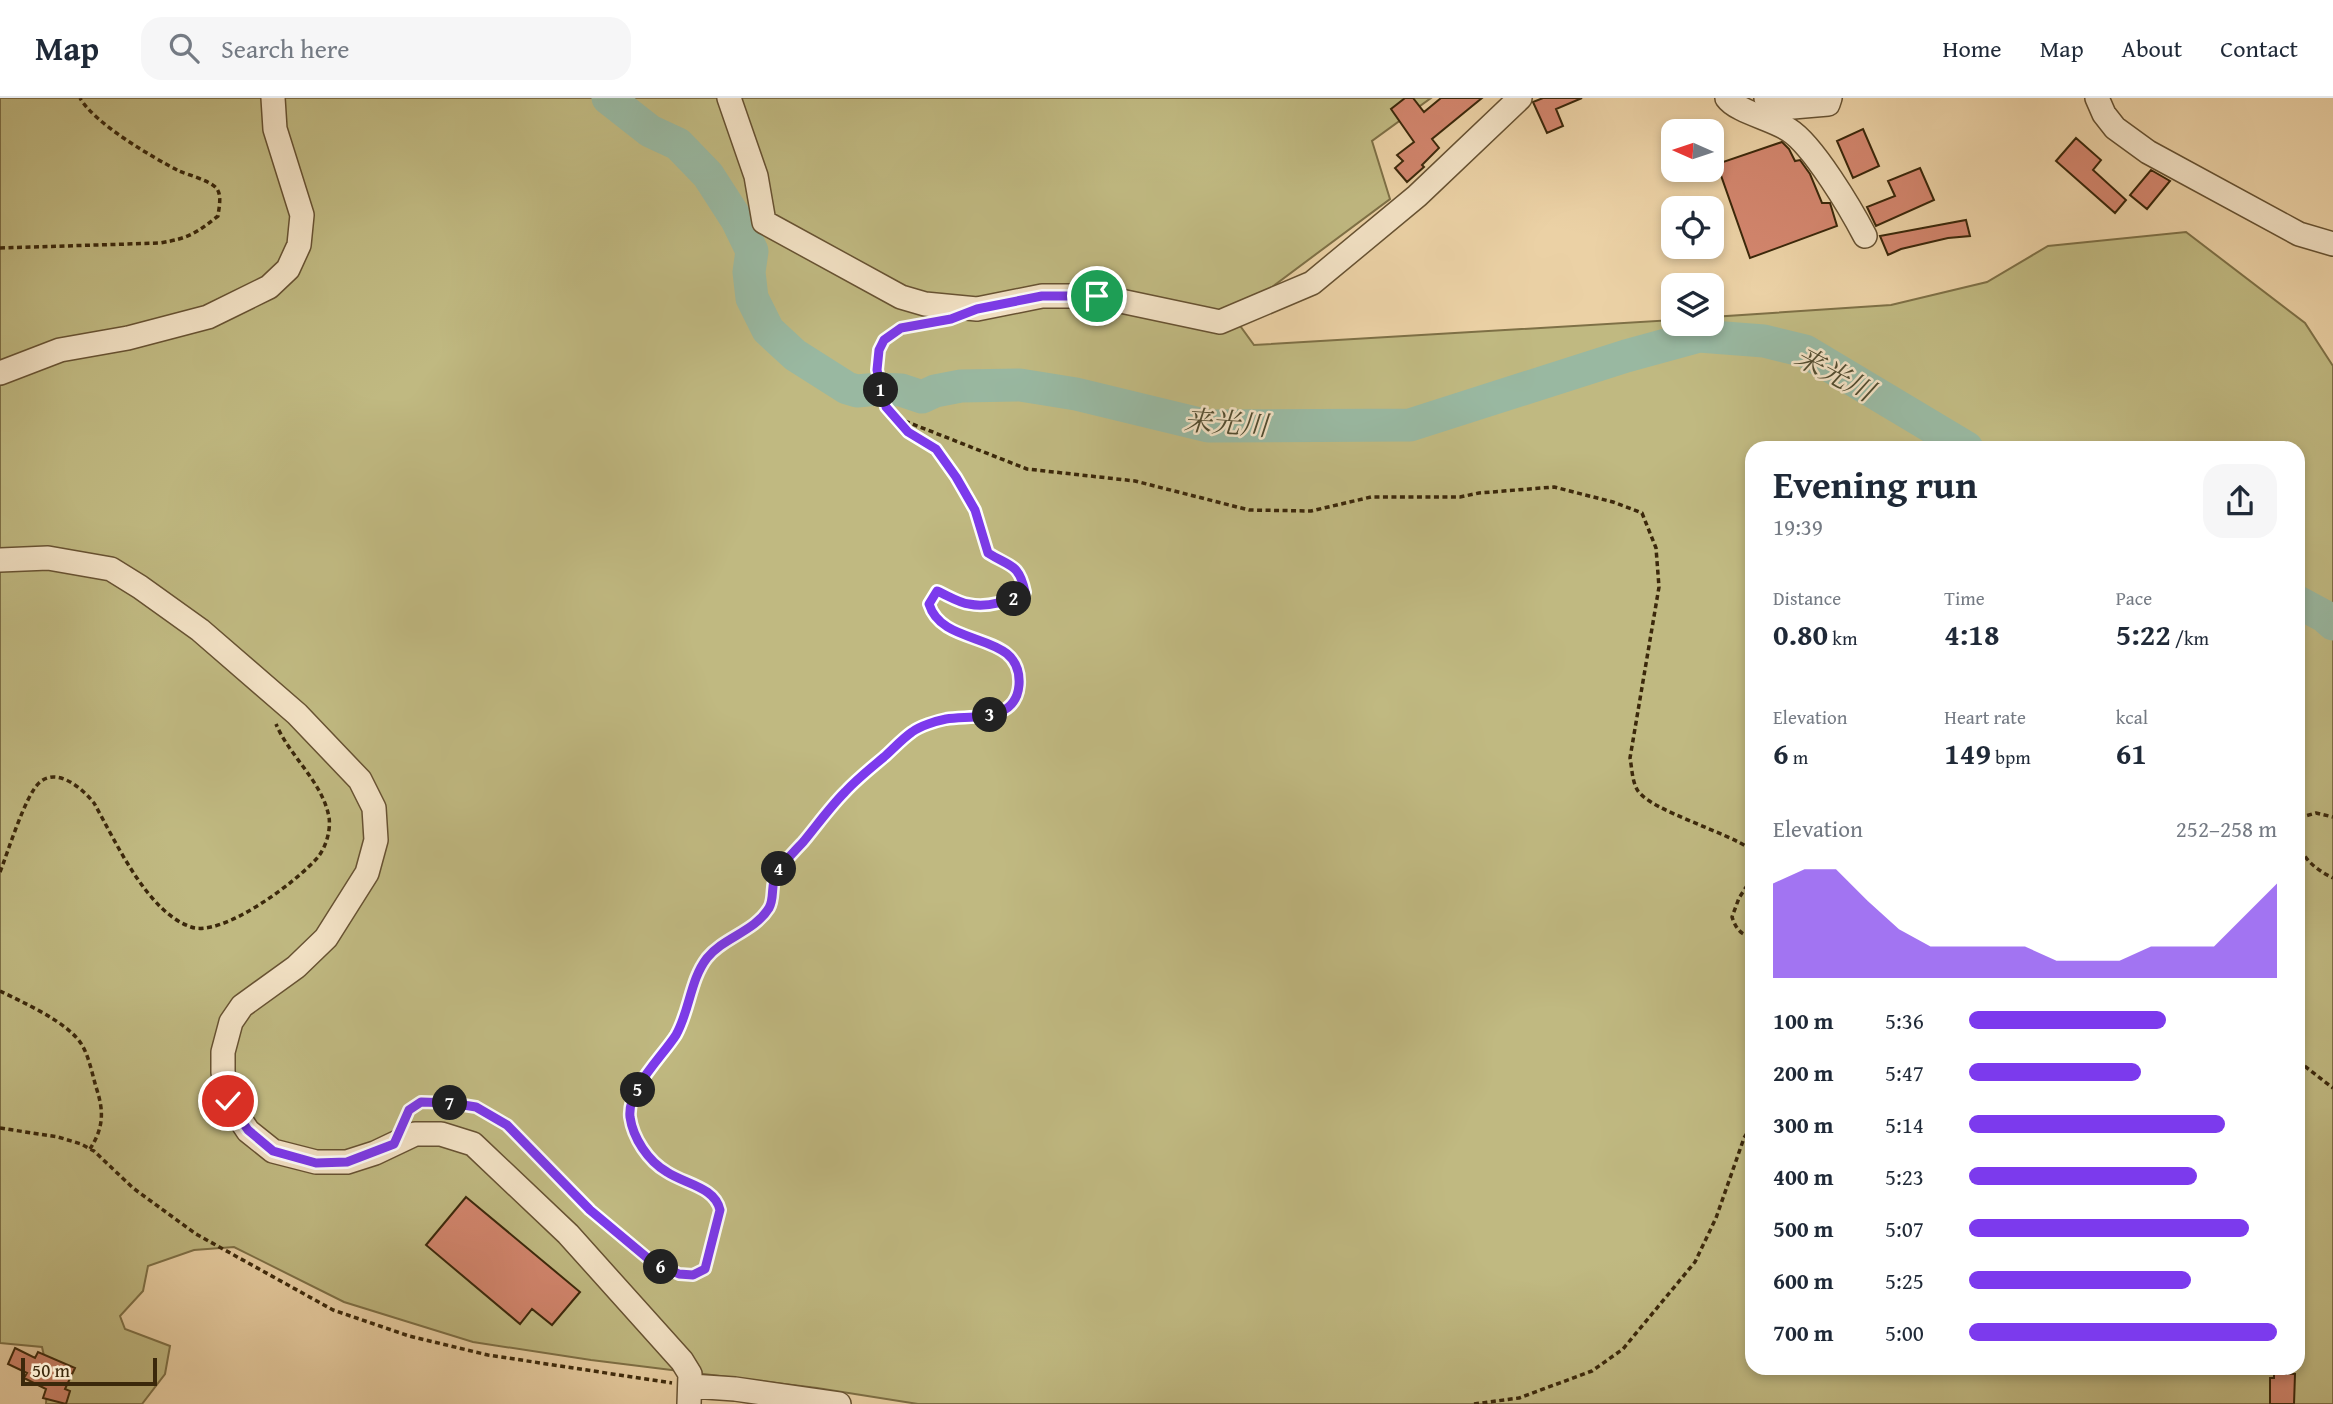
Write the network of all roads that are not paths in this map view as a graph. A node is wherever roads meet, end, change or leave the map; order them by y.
1 (273, 98) edge
2 (729, 98) edge
3 (1520, 98) edge
4 (1727, 98) edge
5 (1766, 98) edge
6 (1830, 98) edge
7 (2097, 98) edge
8 (1865, 236) dead end
9 (2333, 243) edge
10 (0, 373) edge
11 (0, 560) edge
12 (690, 1395) edge
13 (839, 1404) edge

1 - 10 street
2 - 3 street
4 - 8 street
5 - 6 street
7 - 9 street
11 - 12 street
12 - 13 street

